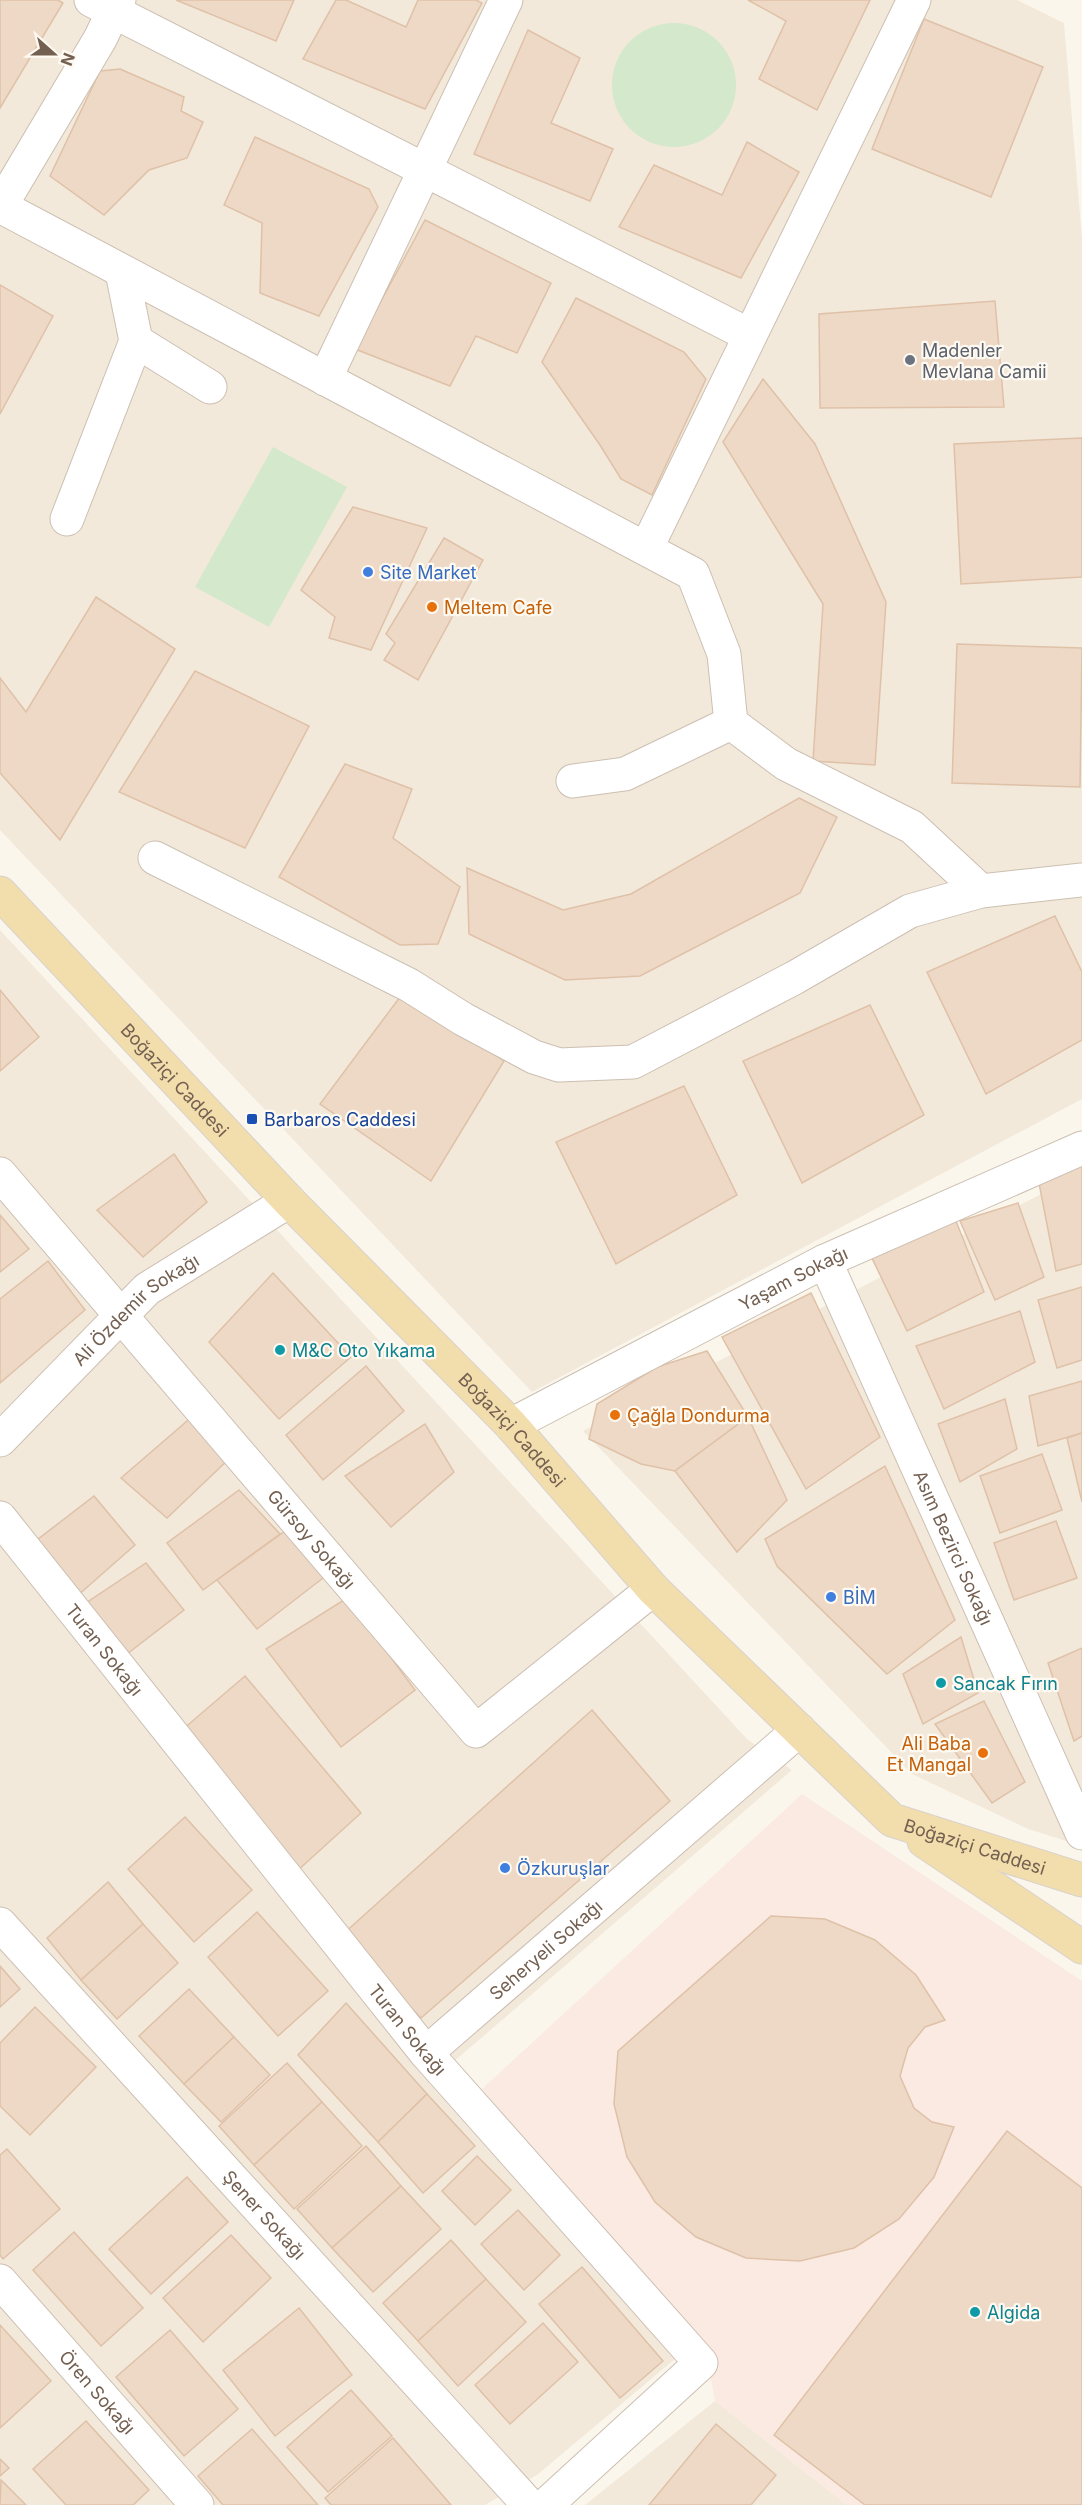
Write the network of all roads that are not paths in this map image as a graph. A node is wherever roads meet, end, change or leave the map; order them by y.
1 (506, 0) edge
2 (914, 0) edge
3 (108, 4) edge
4 (425, 170) junction
5 (0, 207) edge
6 (122, 272) junction
7 (749, 335) junction
8 (136, 341) junction
9 (325, 378) junction
10 (210, 387) dead end
11 (67, 519) dead end
12 (647, 547) junction
13 (731, 723) junction
14 (573, 781) dead end
15 (155, 858) dead end
16 (1082, 880) edge
17 (981, 891) junction
18 (0, 893) edge
19 (1082, 1149) edge
20 (0, 1174) edge
21 (289, 1201) junction
22 (825, 1261) junction
23 (121, 1316) junction
24 (511, 1425) junction
25 (0, 1440) edge
26 (0, 1518) edge
27 (653, 1589) junction
28 (800, 1730) junction
29 (892, 1820) junction
30 (1082, 1833) edge
31 (1082, 1880) edge
32 (0, 1924) edge
33 (1082, 1947) edge
34 (426, 2053) junction
35 (0, 2281) edge
36 (197, 2505) edge
37 (529, 2505) edge
38 (546, 2505) edge

1 - 4 street
2 - 7 street
3 - 4 street
3 - 5 street
4 - 7 street
4 - 9 street
5 - 6 street
6 - 8 street
6 - 9 street
7 - 12 street
8 - 10 street
8 - 11 street
9 - 12 street
12 - 13 street
13 - 14 street
13 - 17 street
15 - 17 street
16 - 17 street
18 - 21 main road, Boğaziçi Caddesi
19 - 22 street, Yaşam Sokağı
20 - 23 street, Gürsoy Sokağı
21 - 23 street, Ali Özdemir Sokağı
21 - 24 main road, Boğaziçi Caddesi
22 - 24 street, Yaşam Sokağı
22 - 30 street, Asım Bezirci Sokağı
23 - 25 street, Ali Özdemir Sokağı
23 - 27 street, Gürsoy Sokağı
24 - 27 main road, Boğaziçi Caddesi
26 - 34 street, Turan Sokağı
27 - 28 main road, Boğaziçi Caddesi
28 - 29 main road, Boğaziçi Caddesi
28 - 34 street, Seheryeli Sokağı
29 - 31 main road, Boğaziçi Caddesi
29 - 33 main road
32 - 37 street, Şener Sokağı
34 - 38 street, Turan Sokağı
35 - 36 street, Ören Sokağı

